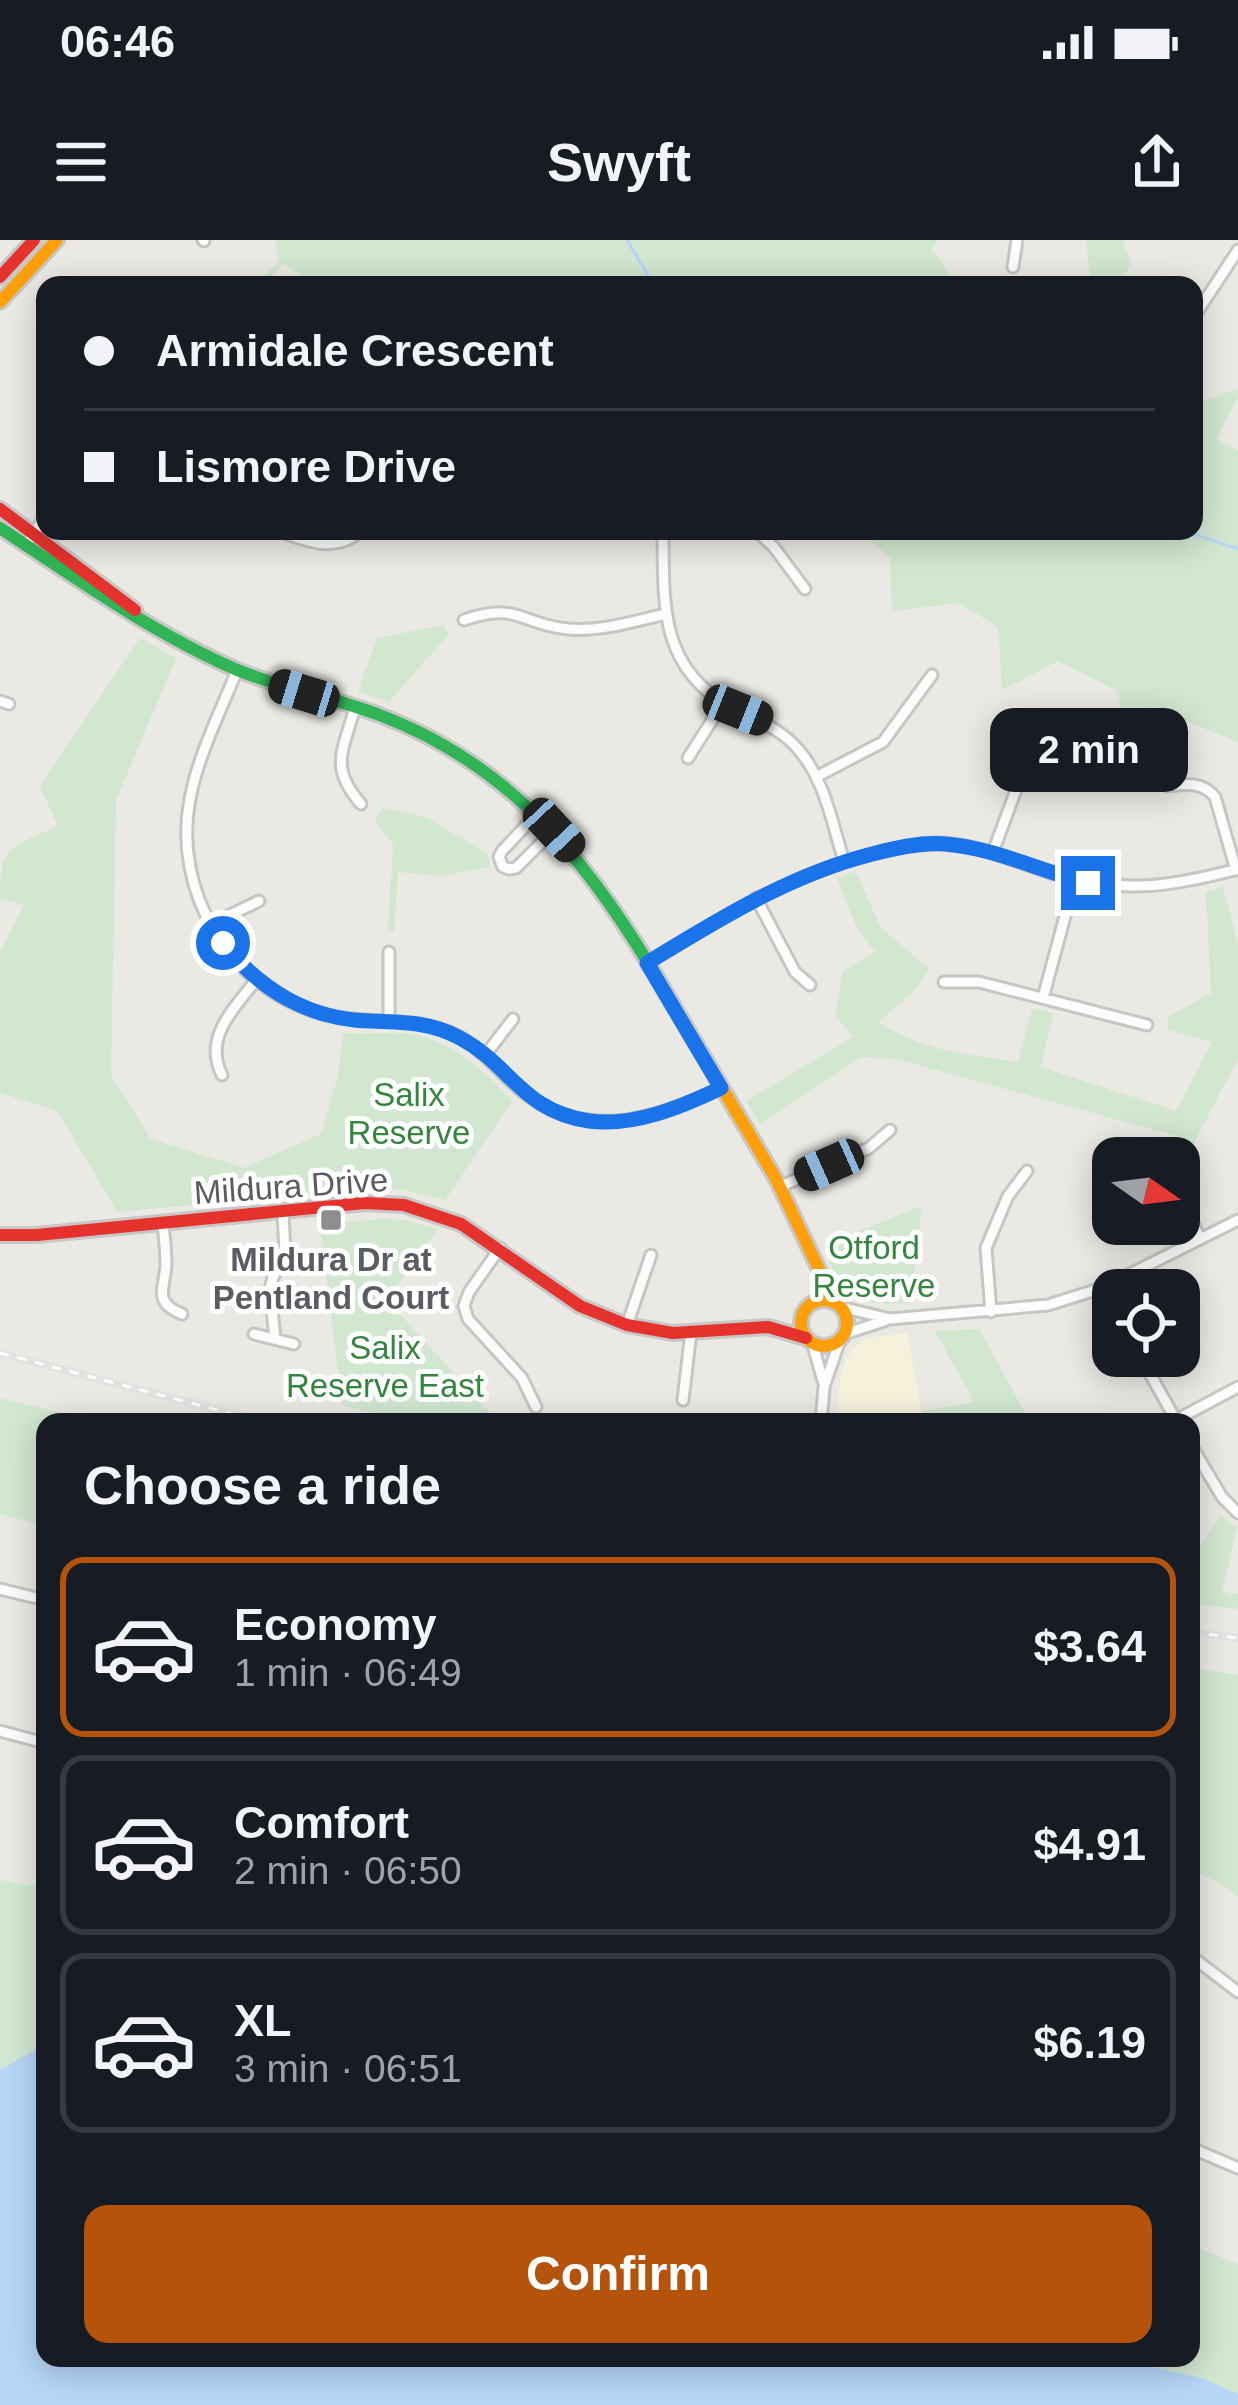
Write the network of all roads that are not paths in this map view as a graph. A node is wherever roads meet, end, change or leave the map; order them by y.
1 (34, 240) edge
2 (57, 240) edge
3 (1017, 240) edge
4 (1238, 250) edge
5 (1012, 267) dead end
6 (0, 277) edge
7 (0, 302) edge
8 (1203, 303) edge
9 (0, 509) edge
10 (0, 528) edge
11 (36, 531) edge
12 (30, 540) junction
13 (310, 540) edge
14 (348, 540) edge
15 (663, 540) edge
16 (766, 540) edge
17 (805, 589) dead end
18 (665, 614) junction
19 (464, 620) dead end
20 (237, 670) junction
21 (932, 675) dead end
22 (723, 703) junction
23 (356, 707) junction
24 (1050, 751) dead end
25 (688, 758) dead end
26 (816, 776) junction
27 (1166, 786) dead end
28 (361, 804) dead end
29 (537, 814) junction
30 (554, 830) junction
31 (993, 852) junction
32 (844, 861) junction
33 (1237, 870) edge
34 (1075, 879) junction
35 (756, 898) junction
36 (259, 901) dead end
37 (211, 924) junction
38 (389, 952) dead end
39 (647, 963) junction
40 (256, 980) junction
41 (944, 982) dead end
42 (810, 986) dead end
43 (1043, 998) junction
44 (513, 1019) dead end
45 (389, 1021) junction
46 (1147, 1025) dead end
47 (486, 1054) junction
48 (222, 1075) dead end
49 (721, 1088) junction
50 (890, 1130) dead end
51 (1028, 1171) dead end
52 (779, 1187) junction
53 (283, 1211) junction
54 (1238, 1220) edge
55 (163, 1223) junction
56 (0, 1235) edge
57 (1200, 1239) edge
58 (1188, 1245) edge
59 (500, 1248) junction
60 (651, 1255) dead end
61 (816, 1268) junction
62 (1140, 1269) edge
63 (1092, 1291) edge
64 (838, 1305) junction
65 (808, 1308) junction
66 (991, 1312) junction
67 (182, 1314) dead end
68 (890, 1319) junction
69 (627, 1325) junction
70 (768, 1327) junction
71 (691, 1332) junction
72 (254, 1334) dead end
73 (842, 1337) junction
74 (275, 1339) junction
75 (809, 1340) junction
76 (294, 1344) dead end
77 (1152, 1377) edge
78 (824, 1387) junction
79 (1238, 1387) edge
80 (683, 1400) dead end
81 (536, 1406) dead end
82 (821, 1413) edge
83 (1172, 1413) edge
84 (1191, 1413) edge
85 (1200, 1460) edge
86 (1238, 1513) edge
87 (0, 1588) edge
88 (36, 1598) edge
89 (0, 1731) edge
90 (36, 1741) edge
91 (1200, 1963) edge
92 (1238, 1993) edge
93 (1200, 2151) edge
94 (1238, 2168) edge

1 - 6 street
2 - 7 street
3 - 5 street
4 - 8 street
9 - 12 street
10 - 12 street
11 - 12 street
12 - 20 street
13 - 14 street
15 - 18 street
16 - 17 street
18 - 19 street
18 - 22 street
20 - 23 street
20 - 37 street
21 - 26 street
22 - 25 street
22 - 26 street
23 - 28 street
23 - 29 street
24 - 31 street
26 - 32 street
27 - 33 street
29 - 30 street
29 - 30 street
30 - 39 street
31 - 32 street
31 - 34 street
32 - 35 street
33 - 34 street
34 - 43 street
35 - 39 street
35 - 42 street
36 - 37 street
37 - 40 street
38 - 45 street
39 - 49 street
40 - 45 street
40 - 48 street
41 - 43 street
43 - 46 street
44 - 47 street
45 - 47 street
47 - 49 street
49 - 52 street
50 - 52 street
51 - 66 street
52 - 61 street
53 - 55 street, Mildura Drive
53 - 59 street, Mildura Drive
53 - 74 street
54 - 57 street
55 - 56 street, Mildura Drive
55 - 67 street
58 - 62 street
59 - 69 street, Mildura Drive
59 - 81 street
60 - 69 street
61 - 64 street
61 - 65 street
63 - 66 street
64 - 65 street
64 - 68 street
64 - 73 street
65 - 70 street, Mildura Drive
65 - 75 street
66 - 68 street
68 - 73 street
69 - 71 street, Mildura Drive
70 - 71 street, Mildura Drive
70 - 75 street, Mildura Drive
71 - 80 street
72 - 74 street
73 - 75 street
73 - 78 street
74 - 76 street
75 - 78 street
77 - 83 street
78 - 82 street
79 - 84 street
85 - 86 street
87 - 88 street
89 - 90 street
91 - 92 street
93 - 94 street

